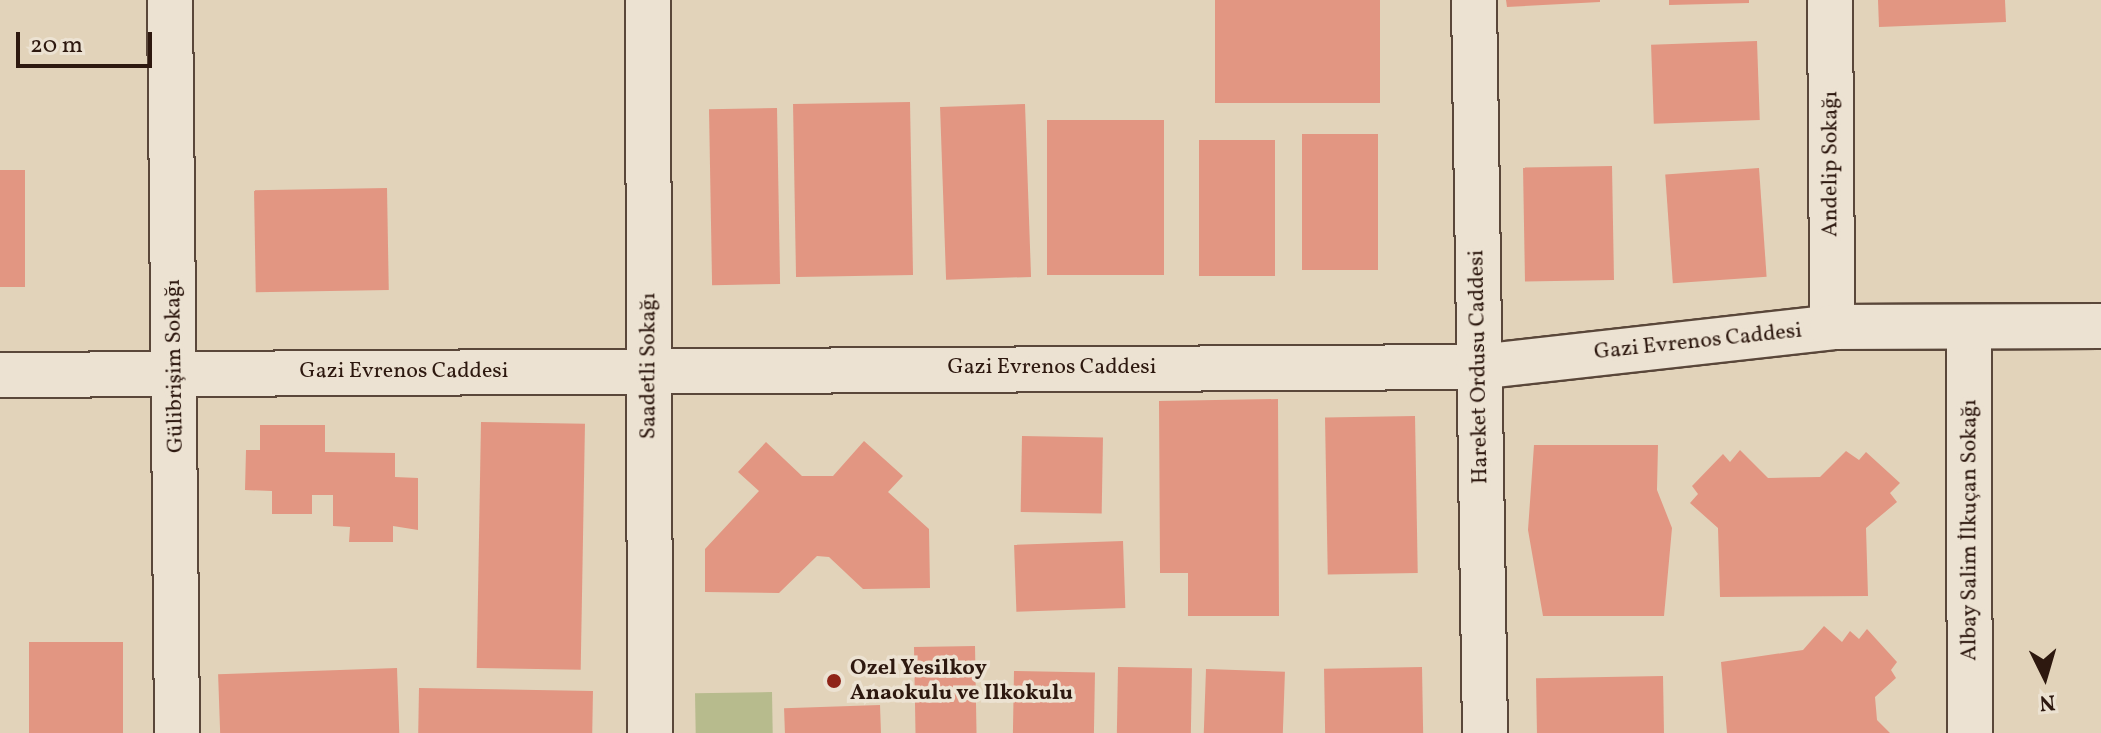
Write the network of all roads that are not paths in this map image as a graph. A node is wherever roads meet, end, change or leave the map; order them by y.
1 (170, 0) edge
2 (648, 0) edge
3 (1474, 0) edge
4 (1830, 0) edge
5 (2101, 326) edge
6 (1832, 327) junction
7 (1969, 327) junction
8 (1478, 367) junction
9 (649, 371) junction
10 (175, 373) junction
11 (0, 375) edge
12 (177, 733) edge
13 (650, 733) edge
14 (1485, 733) edge
15 (1970, 733) edge

1 - 10 street, Gülibrişim Sokağı
2 - 9 street, Saadetli Sokağı
3 - 8 street, Hareket Ordusu Caddesi
4 - 6 street, Andelip Sokağı
5 - 7 street, Gazi Evrenos Caddesi
6 - 7 street, Gazi Evrenos Caddesi
6 - 8 street, Gazi Evrenos Caddesi
7 - 15 street, Albay Salim İlkuçan Sokağı
8 - 9 street, Gazi Evrenos Caddesi
8 - 14 street, Hareket Ordusu Caddesi
9 - 10 street, Gazi Evrenos Caddesi
9 - 13 street, Saadetli Sokağı
10 - 11 street, Gazi Evrenos Caddesi
10 - 12 street, Gülibrişim Sokağı

